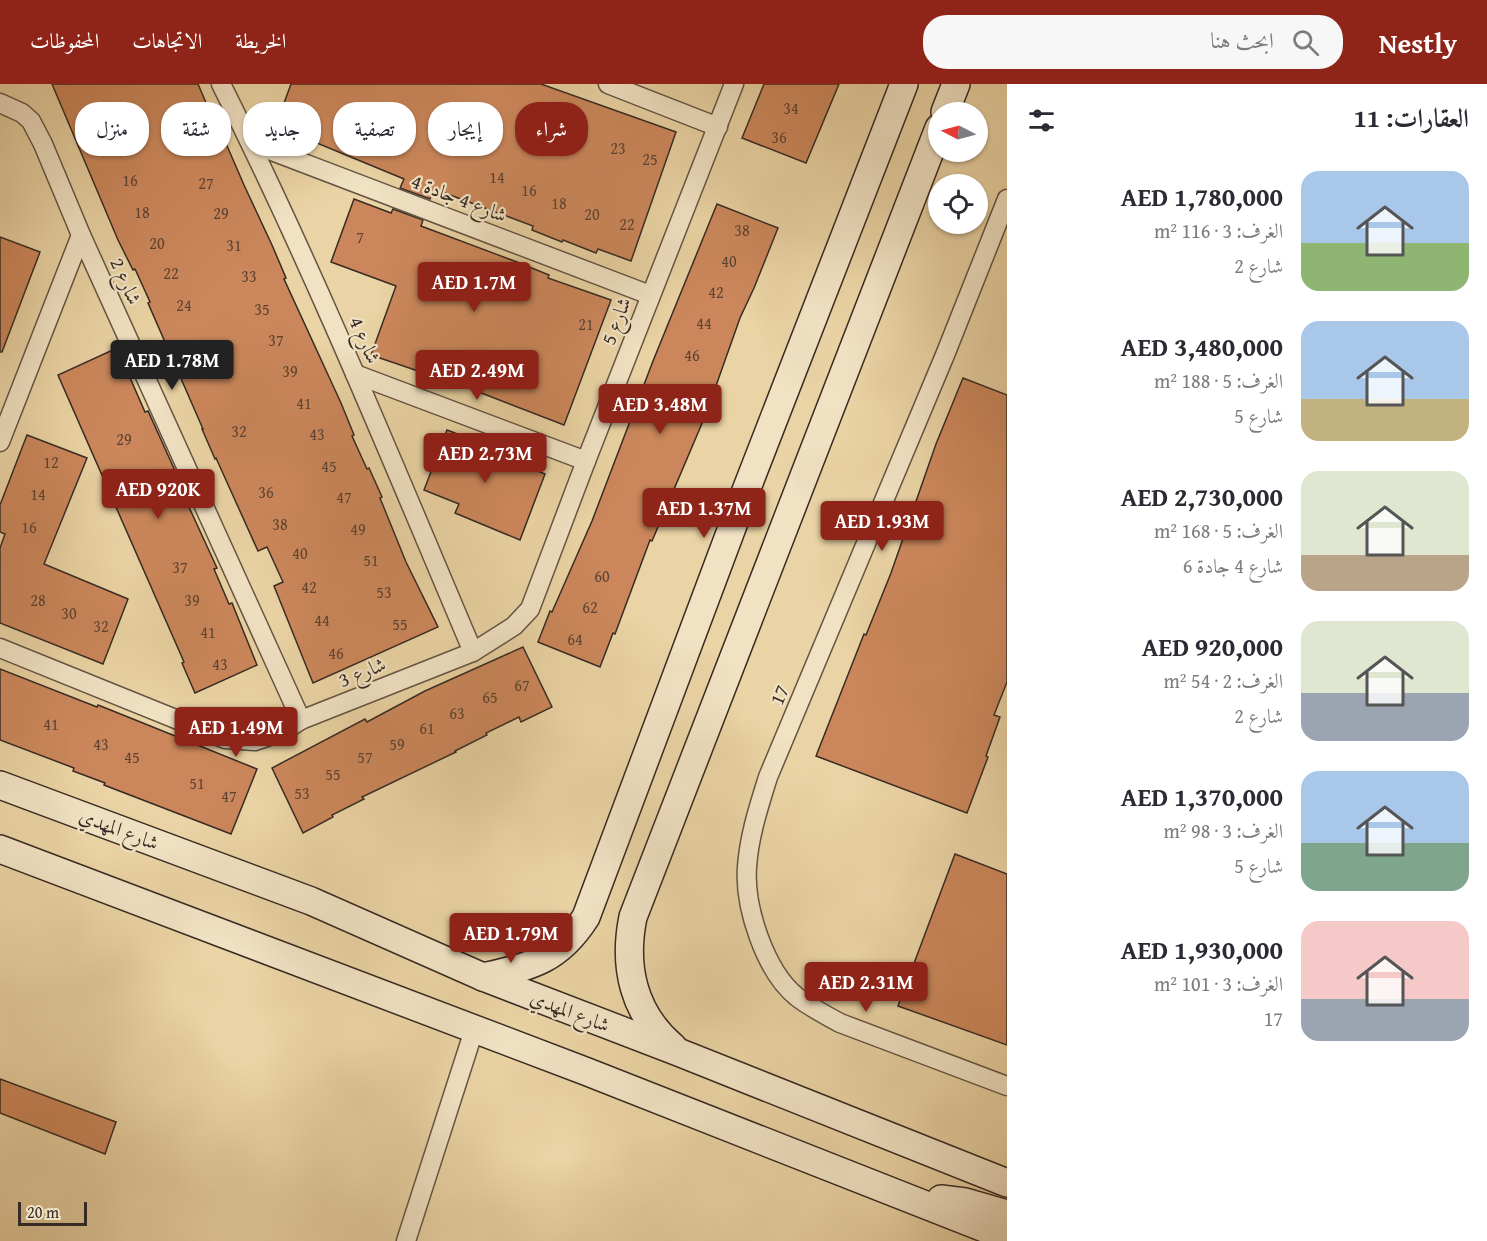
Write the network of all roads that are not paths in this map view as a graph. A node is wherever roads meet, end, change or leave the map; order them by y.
1 (221, 84) edge
2 (608, 84) edge
3 (735, 84) edge
4 (904, 84) edge
5 (956, 84) edge
6 (949, 102) edge
7 (0, 104) edge
8 (243, 127) edge
9 (718, 127) junction
10 (257, 156) edge
11 (285, 156) edge
12 (928, 156) edge
13 (1007, 199) edge
14 (81, 235) junction
15 (651, 295) junction
16 (355, 374) junction
17 (0, 442) edge
18 (586, 461) junction
19 (0, 648) edge
20 (473, 652) junction
21 (302, 720) junction
22 (0, 785) edge
23 (0, 849) edge
24 (483, 977) junction
25 (474, 1030) junction
26 (678, 1052) junction
27 (1007, 1086) edge
28 (1007, 1183) edge
29 (913, 1200) junction
30 (1007, 1214) edge
31 (1007, 1237) edge
32 (406, 1241) edge

1 - 8 street, شارع 4
2 - 9 street
3 - 9 street, شارع 5
4 - 24 main road
5 - 6 main road
7 - 14 street, شارع 2
9 - 15 street, شارع 5
10 - 16 street, شارع 4
11 - 15 street, شارع 4 جادة 4
12 - 26 main road
13 - 27 street, 17
14 - 17 street
14 - 21 street, شارع 2
15 - 18 street, شارع 5
16 - 18 street
16 - 20 street, شارع 4
18 - 20 street, شارع 5
19 - 21 street, شارع 3
20 - 21 street, شارع 3
22 - 24 main road, شارع المهدي
23 - 25 main road
24 - 26 main road, شارع المهدي
25 - 29 main road
25 - 32 street
26 - 28 main road, شارع المهدي
29 - 30 main road
29 - 31 main road

